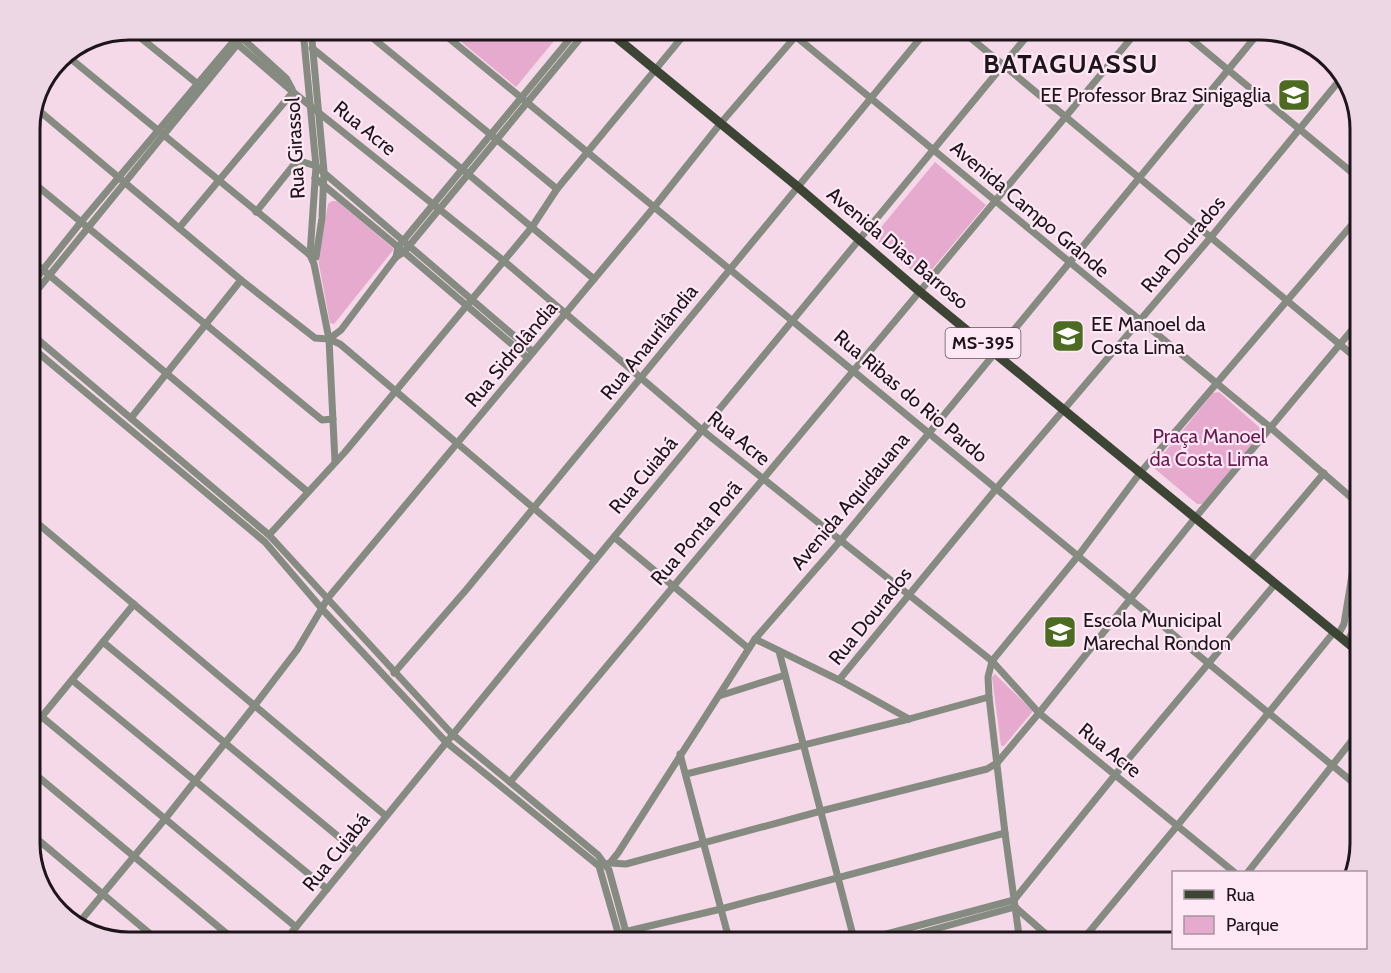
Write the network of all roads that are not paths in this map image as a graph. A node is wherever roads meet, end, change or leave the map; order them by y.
1 (143, 40) edge
2 (235, 40) edge
3 (242, 40) edge
4 (304, 40) edge
5 (311, 40) edge
6 (375, 40) edge
7 (451, 40) edge
8 (570, 40) edge
9 (578, 40) edge
10 (618, 40) edge
11 (680, 40) edge
12 (792, 40) edge
13 (806, 40) edge
14 (919, 40) edge
15 (973, 40) edge
16 (1024, 40) edge
17 (1130, 40) edge
18 (1192, 40) edge
19 (1252, 40) edge
20 (312, 48) junction
21 (74, 61) edge
22 (1003, 65) junction
23 (1228, 69) junction
24 (654, 71) junction
25 (1337, 83) edge
26 (200, 86) junction
27 (293, 92) junction
28 (871, 98) junction
29 (525, 100) junction
30 (309, 103) junction
31 (317, 110) junction
32 (43, 114) edge
33 (1066, 117) junction
34 (720, 124) junction
35 (1300, 129) junction
36 (161, 133) junction
37 (494, 137) junction
38 (933, 150) junction
39 (589, 152) junction
40 (316, 166) junction
41 (324, 171) junction
42 (1350, 171) edge
43 (465, 172) junction
44 (1139, 177) junction
45 (315, 178) junction
46 (122, 180) junction
47 (219, 181) junction
48 (322, 185) junction
49 (798, 187) junction
50 (41, 189) edge
51 (557, 189) junction
52 (996, 201) junction
53 (655, 206) junction
54 (436, 207) junction
55 (256, 212) junction
56 (81, 222) junction
57 (532, 227) junction
58 (1350, 227) edge
59 (88, 228) junction
60 (179, 228) junction
61 (1210, 237) junction
62 (859, 239) junction
63 (403, 246) junction
64 (313, 255) junction
65 (504, 261) junction
66 (1069, 262) junction
67 (41, 268) edge
68 (731, 269) junction
69 (47, 273) junction
70 (41, 278) edge
71 (594, 279) junction
72 (241, 280) junction
73 (41, 282) edge
74 (919, 291) junction
75 (1287, 301) junction
76 (469, 302) junction
77 (565, 314) junction
78 (793, 320) junction
79 (1139, 321) junction
80 (206, 324) junction
81 (1350, 331) edge
82 (329, 339) junction
83 (41, 342) edge
84 (1339, 343) junction
85 (994, 352) junction
86 (1350, 352) edge
87 (41, 355) edge
88 (531, 355) junction
89 (854, 370) junction
90 (166, 374) junction
91 (640, 378) junction
92 (1216, 384) junction
93 (396, 391) junction
94 (1064, 410) junction
95 (131, 418) junction
96 (333, 419) junction
97 (1271, 428) junction
98 (702, 430) junction
99 (929, 432) junction
100 (458, 443) junction
101 (335, 462) junction
102 (1140, 473) junction
103 (1324, 473) junction
104 (763, 478) junction
105 (996, 489) junction
106 (308, 492) junction
107 (1350, 496) edge
108 (534, 508) junction
109 (1195, 518) junction
110 (41, 526) edge
111 (269, 535) junction
112 (614, 537) junction
113 (841, 540) junction
114 (1078, 556) junction
115 (595, 560) junction
116 (1250, 562) junction
117 (1275, 584) junction
118 (672, 587) junction
119 (1350, 590) edge
120 (910, 594) junction
121 (328, 598) junction
122 (1129, 599) junction
123 (134, 604) junction
124 (322, 610) junction
125 (1336, 633) junction
126 (1350, 636) edge
127 (755, 639) junction
128 (103, 642) junction
129 (1347, 642) junction
130 (1350, 645) edge
131 (748, 648) junction
132 (779, 651) junction
133 (992, 661) junction
134 (1208, 664) junction
135 (394, 673) junction
136 (785, 675) junction
137 (72, 680) junction
138 (839, 681) junction
139 (718, 696) junction
140 (989, 697) junction
141 (255, 705) junction
142 (1039, 713) junction
143 (1268, 713) junction
144 (42, 717) joint
145 (909, 719) junction
146 (453, 734) junction
147 (446, 742) junction
148 (225, 743) junction
149 (1350, 743) edge
150 (803, 745) junction
151 (680, 754) junction
152 (997, 763) junction
153 (1332, 765) junction
154 (686, 774) junction
155 (1115, 775) junction
156 (41, 779) edge
157 (194, 780) junction
158 (1350, 780) edge
159 (510, 782) junction
160 (821, 811) junction
161 (386, 816) junction
162 (165, 819) junction
163 (559, 822) junction
164 (1177, 826) junction
165 (554, 829) junction
166 (1005, 833) junction
167 (41, 842) edge
168 (703, 842) junction
169 (357, 852) junction
170 (134, 856) junction
171 (605, 864) junction
172 (1231, 871) edge
173 (1250, 871) edge
174 (838, 877) junction
175 (327, 889) junction
176 (103, 893) junction
177 (1015, 904) junction
178 (721, 909) junction
179 (82, 918) edge
180 (296, 927) junction
181 (148, 932) edge
182 (225, 932) edge
183 (292, 932) edge
184 (622, 932) joint
185 (727, 932) edge
186 (851, 932) edge
187 (899, 932) edge
188 (922, 932) edge
189 (1019, 932) edge
190 (1044, 932) edge
191 (1089, 932) edge

1 - 26 street
2 - 26 street
3 - 27 street, Rua Acre
4 - 30 street, Rua Girassol
5 - 20 street, Rua Girassol
6 - 37 street
7 - 29 street, Rua Ribas do Rio Pardo
8 - 29 street
9 - 29 street
10 - 24 main road, Avenida Dias Barroso / MS-395
11 - 24 street
12 - 34 street, Rua Sidrolândia
13 - 28 street, Avenida Campo Grande
14 - 28 street, Rua Anaurilândia
15 - 22 street
16 - 22 street, Rua Cuiabá
17 - 33 street, Rua Ponta Porã
18 - 23 street
19 - 23 street, Avenida Aquidauana
20 - 31 street, Rua Girassol
20 - 43 street
21 - 36 street
22 - 33 street
22 - 38 street, Rua Cuiabá
23 - 35 street
23 - 44 street, Avenida Aquidauana
24 - 34 main road, Avenida Dias Barroso / MS-395
24 - 39 street
25 - 35 street, Rua Dourados
26 - 36 street
27 - 30 street, Rua Acre
27 - 47 street
28 - 38 street, Avenida Campo Grande
28 - 49 street, Rua Anaurilândia
29 - 37 street
29 - 39 street, Rua Ribas do Rio Pardo
30 - 31 street, Rua Acre
30 - 40 street, Rua Girassol
31 - 41 street, Rua Girassol
31 - 54 street, Rua Acre
32 - 46 street
33 - 44 street
33 - 52 street, Rua Ponta Porã
34 - 49 main road, Avenida Dias Barroso / MS-395
34 - 53 street, Rua Sidrolândia
35 - 42 street
35 - 61 street, Rua Dourados
36 - 46 street
36 - 47 street
37 - 43 street
37 - 51 street
38 - 52 street, Avenida Campo Grande
38 - 62 street, Rua Cuiabá
39 - 51 street
39 - 53 street, Rua Ribas do Rio Pardo
40 - 41 street
40 - 45 street, Rua Girassol
40 - 55 street
41 - 48 street, Rua Girassol
41 - 63 street
43 - 54 street
43 - 57 street
44 - 61 street
44 - 66 street, Avenida Aquidauana
45 - 48 street
45 - 64 street, Rua Girassol
46 - 56 street
46 - 59 street
46 - 60 street
47 - 55 street
47 - 60 street
48 - 63 street
48 - 64 street, Rua Girassol
49 - 62 main road, Avenida Dias Barroso / MS-395
49 - 68 street, Rua Anaurilândia
50 - 56 street
51 - 57 street
52 - 66 street, Avenida Campo Grande
52 - 74 street, Rua Ponta Porã
53 - 68 street, Rua Ribas do Rio Pardo
53 - 71 street, Rua Sidrolândia
54 - 63 street
54 - 65 street, Rua Acre
55 - 64 street
56 - 59 street
56 - 69 street
57 - 65 street
57 - 71 street
58 - 75 street
59 - 69 street
59 - 80 street
60 - 72 street
61 - 75 street
61 - 79 street, Rua Dourados
62 - 74 main road, Avenida Dias Barroso / MS-395
62 - 78 street, Rua Cuiabá
63 - 76 street
63 - 82 street
64 - 82 street
65 - 76 street
65 - 77 street, Rua Acre
66 - 79 street, Avenida Campo Grande
66 - 85 street, Avenida Aquidauana
67 - 69 street
68 - 78 street, Rua Ribas do Rio Pardo
68 - 91 street, Rua Anaurilândia
69 - 70 street
69 - 73 street
69 - 90 street
71 - 77 street, Rua Sidrolândia
72 - 80 street
72 - 82 street
74 - 85 main road, Avenida Dias Barroso / MS-395
74 - 89 street, Rua Ponta Porã
75 - 84 street
75 - 92 street
76 - 88 street
76 - 93 street
77 - 88 street, Rua Sidrolândia
77 - 91 street, Rua Acre
78 - 89 street, Rua Ribas do Rio Pardo
78 - 98 street, Rua Cuiabá
79 - 92 street, Avenida Campo Grande
79 - 94 street, Rua Dourados
80 - 90 street
80 - 96 street
81 - 84 street
82 - 93 street
82 - 96 street
83 - 95 street
84 - 86 street
84 - 97 street
85 - 94 main road, Avenida Dias Barroso / MS-395
85 - 99 street, Avenida Aquidauana
87 - 124 street
88 - 100 street, Rua Sidrolândia
89 - 99 street, Rua Ribas do Rio Pardo
89 - 104 street, Rua Ponta Porã
90 - 95 street
90 - 106 street
91 - 98 street, Rua Acre
91 - 108 street, Rua Anaurilândia
92 - 97 street, Avenida Campo Grande
92 - 102 street
93 - 100 street
93 - 101 street
94 - 102 main road, Avenida Dias Barroso / MS-395
94 - 105 street, Rua Dourados
95 - 111 street
96 - 101 street
97 - 103 street, Avenida Campo Grande
97 - 109 street
98 - 104 street, Rua Acre
98 - 112 street, Rua Cuiabá
99 - 105 street, Rua Ribas do Rio Pardo
99 - 113 street, Avenida Aquidauana
100 - 108 street
100 - 121 street, Rua Sidrolândia
101 - 106 street
102 - 109 main road, Avenida Dias Barroso / MS-395
102 - 114 street
103 - 107 street, Avenida Campo Grande
103 - 116 street
104 - 113 street, Rua Acre
104 - 118 street, Rua Ponta Porã
105 - 114 street, Rua Ribas do Rio Pardo
105 - 120 street, Rua Dourados
106 - 111 street
108 - 115 street
108 - 135 street, Rua Anaurilândia
109 - 116 main road, Avenida Dias Barroso / MS-395
109 - 122 street
110 - 123 street
111 - 121 street
112 - 115 street, Rua Cuiabá
112 - 118 street
113 - 120 street, Rua Acre
113 - 127 street, Avenida Aquidauana
114 - 122 street, Rua Ribas do Rio Pardo
114 - 133 street
115 - 146 street, Rua Cuiabá
116 - 117 main road, Avenida Dias Barroso / MS-395
117 - 125 main road, Avenida Dias Barroso / MS-395
117 - 134 street
118 - 131 street
118 - 159 street, Rua Ponta Porã
119 - 125 street
120 - 133 street, Rua Acre
120 - 138 street, Rua Dourados
121 - 124 street, Rua Sidrolândia
121 - 135 street
122 - 134 street, Rua Ribas do Rio Pardo
122 - 142 street
123 - 128 street
123 - 141 street
124 - 141 street, Rua Sidrolândia
124 - 147 street
125 - 129 main road, Avenida Dias Barroso / MS-395
125 - 143 street
126 - 129 street
127 - 131 street, Avenida Aquidauana
127 - 132 street
128 - 137 street
128 - 148 street
129 - 130 main road, Avenida Dias Barroso / MS-395
131 - 139 street, Avenida Aquidauana
132 - 136 street
132 - 138 street
133 - 140 street
133 - 142 street, Rua Acre
134 - 143 street, Rua Ribas do Rio Pardo
134 - 155 street
135 - 146 street
136 - 139 street
136 - 150 street
137 - 144 street
137 - 157 street
138 - 145 street
139 - 151 street, Avenida Aquidauana
140 - 145 street
140 - 152 street
141 - 148 street, Rua Sidrolândia
141 - 161 street
142 - 152 street
142 - 155 street, Rua Acre
143 - 153 street, Rua Ribas do Rio Pardo
143 - 164 street
144 - 162 street
145 - 150 street
146 - 147 street, Rua Cuiabá
146 - 159 street
147 - 161 street, Rua Cuiabá
147 - 165 street
148 - 157 street, Rua Sidrolândia
148 - 169 street
149 - 153 street
150 - 154 street
150 - 160 street
151 - 154 street
151 - 171 street, Avenida Aquidauana
152 - 160 street
152 - 166 street
153 - 158 street, Rua Ribas do Rio Pardo
153 - 173 street
154 - 168 street
155 - 164 street, Rua Acre
155 - 177 street
156 - 170 street
157 - 162 street, Rua Sidrolândia
157 - 175 street
159 - 163 street
160 - 168 street
160 - 174 street
161 - 169 street, Rua Cuiabá
162 - 170 street, Rua Sidrolândia
162 - 180 street
163 - 165 street
163 - 171 street
164 - 172 street, Rua Acre
164 - 191 street
165 - 171 street
166 - 174 street
166 - 177 street
167 - 176 street
168 - 171 street
168 - 178 street
169 - 175 street, Rua Cuiabá
170 - 176 street, Rua Sidrolândia
170 - 182 street
171 - 184 street
174 - 178 street
174 - 186 street
175 - 180 street, Rua Cuiabá
176 - 179 street, Rua Sidrolândia
176 - 181 street
177 - 187 street
177 - 188 street
177 - 189 street
177 - 190 street
178 - 184 street
178 - 185 street
180 - 183 street, Rua Cuiabá

